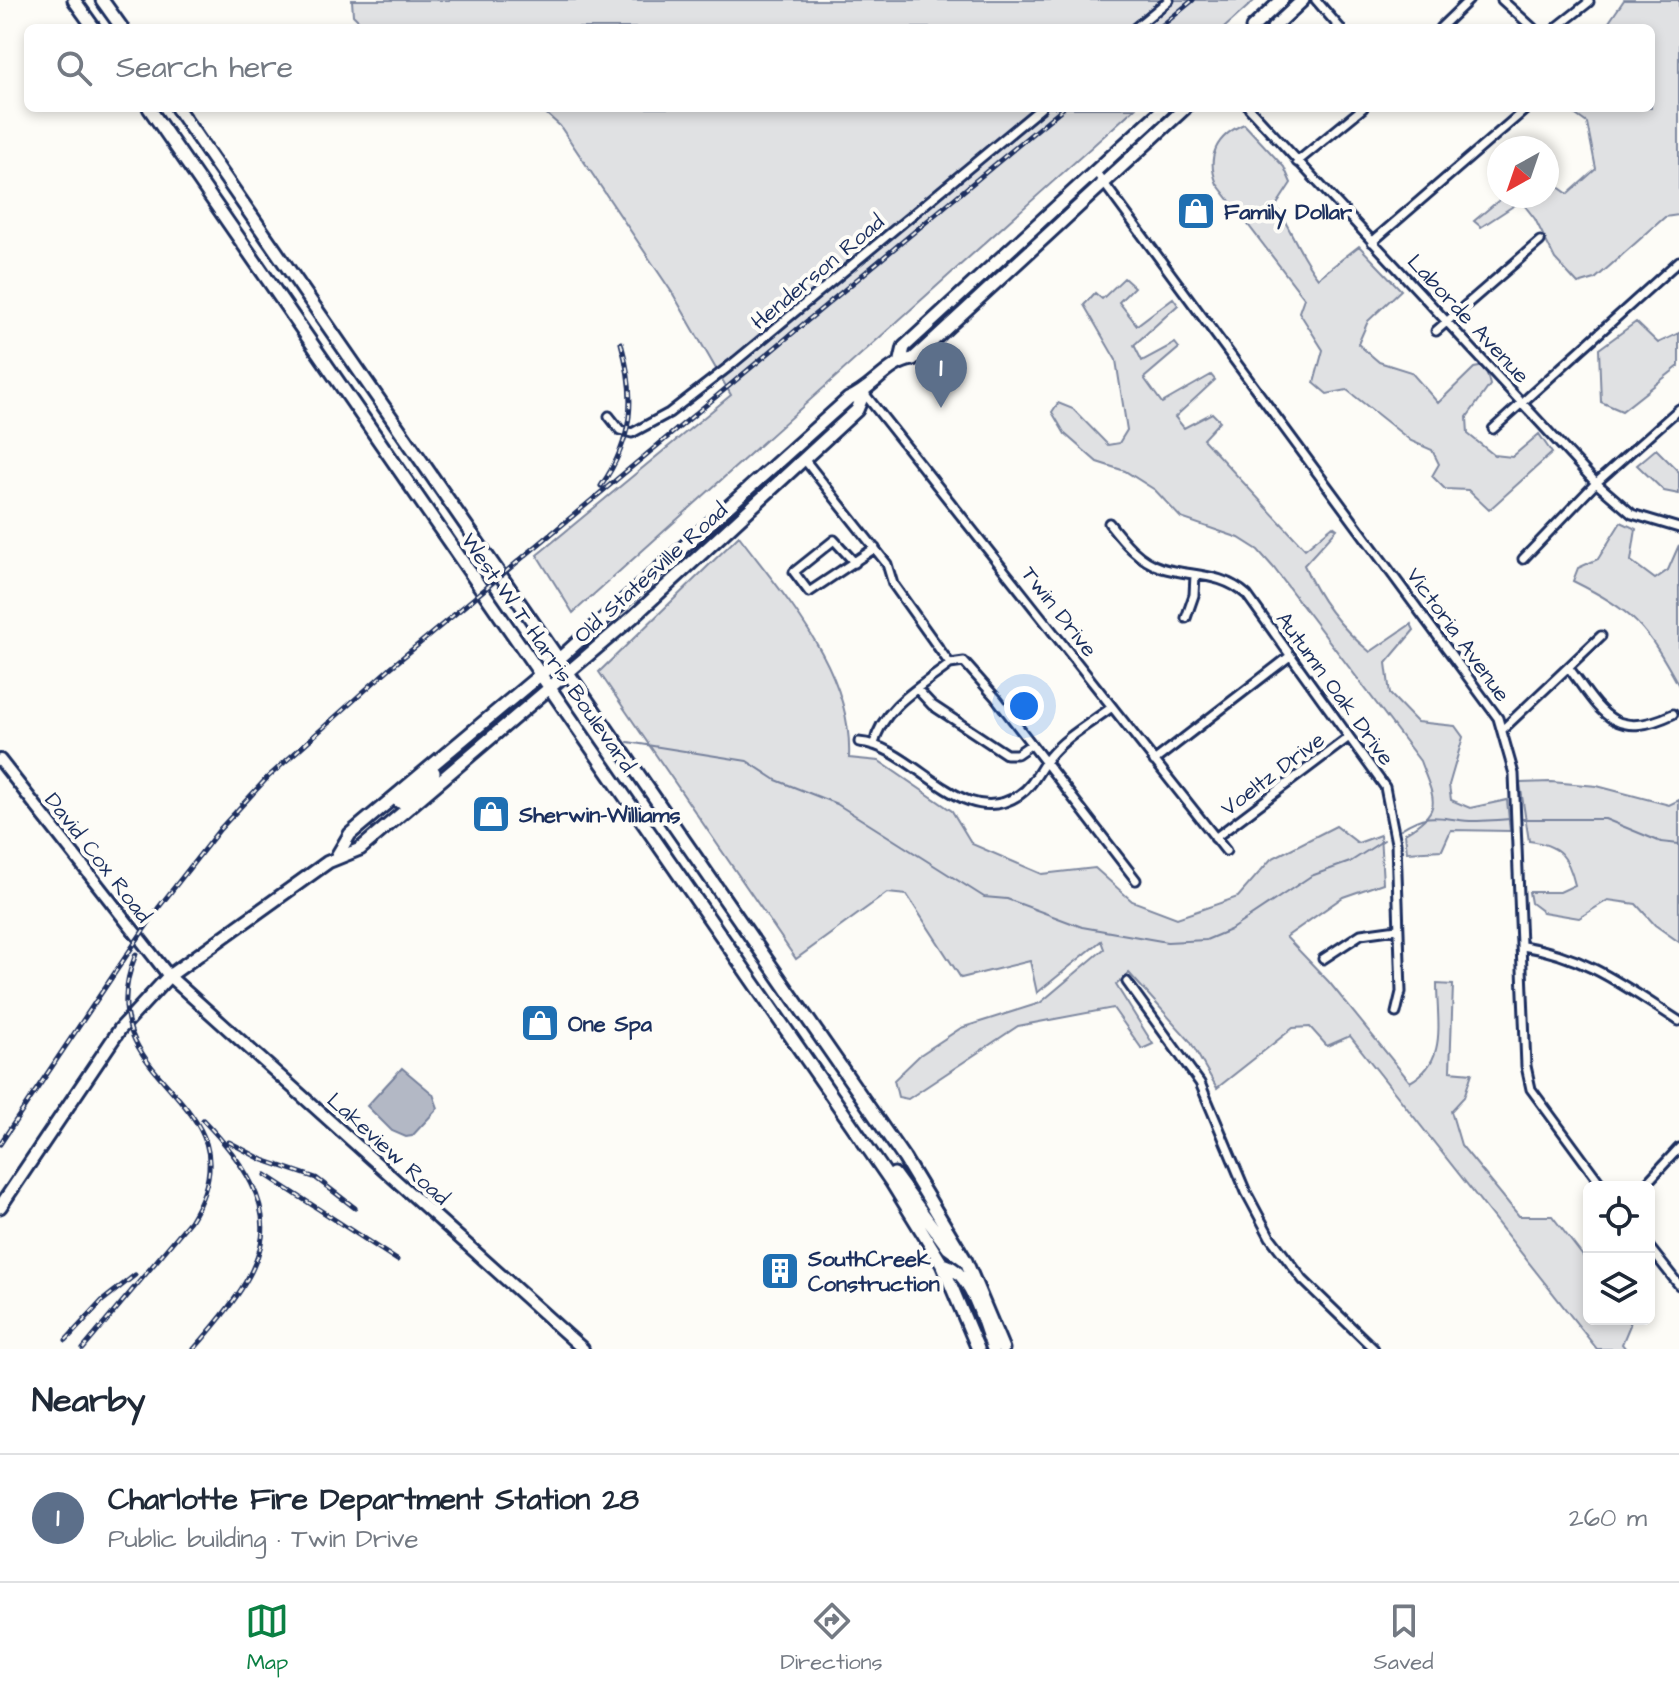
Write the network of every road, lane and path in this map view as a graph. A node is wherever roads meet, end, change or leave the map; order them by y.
1 (74, 0) edge
2 (102, 0) edge
3 (1169, 0) edge
4 (1282, 0) edge
5 (1303, 0) edge
6 (1316, 0) edge
7 (1469, 0) edge
8 (1502, 0) edge
9 (1589, 2) edge
10 (91, 24) edge
11 (119, 24) edge
12 (1140, 24) edge
13 (1256, 24) edge
14 (1277, 24) edge
15 (1337, 24) edge
16 (1444, 24) edge
17 (1529, 24) edge
18 (1561, 24) edge
19 (152, 112) edge
20 (180, 112) edge
21 (1036, 112) edge
22 (1160, 112) edge
23 (1181, 112) edge
24 (1253, 112) edge
25 (1358, 112) edge
26 (1522, 112) edge
27 (1297, 162) junction
28 (1095, 171) junction
29 (1103, 182) junction
30 (1540, 241) dead end
31 (1372, 242) junction
32 (1679, 261) edge
33 (1447, 321) junction
34 (1436, 331) dead end
35 (901, 360) junction
36 (864, 393) junction
37 (1523, 402) junction
38 (1679, 409) edge
39 (609, 416) dead end
40 (1493, 429) dead end
41 (804, 459) junction
42 (1596, 483) junction
43 (1109, 523) dead end
44 (1679, 528) edge
45 (875, 548) junction
46 (1523, 559) dead end
47 (855, 563) junction
48 (1195, 575) junction
49 (1186, 618) dead end
50 (1601, 636) dead end
51 (1290, 656) junction
52 (559, 659) junction
53 (950, 664) junction
54 (1569, 668) junction
55 (568, 673) junction
56 (540, 675) junction
57 (550, 689) junction
58 (918, 690) junction
59 (1112, 707) junction
60 (1673, 714) dead end
61 (1502, 730) junction
62 (1349, 737) junction
63 (461, 741) junction
64 (859, 742) dead end
65 (874, 744) junction
66 (1030, 745) junction
67 (0, 760) edge
68 (1154, 761) junction
69 (1045, 763) junction
70 (1215, 838) junction
71 (1226, 851) dead end
72 (342, 855) junction
73 (1136, 880) dead end
74 (1397, 929) junction
75 (1523, 946) junction
76 (1323, 959) dead end
77 (169, 976) junction
78 (1127, 982) dead end
79 (1396, 1013) dead end
80 (1679, 1021) edge
81 (857, 1132) junction
82 (1679, 1148) edge
83 (1599, 1181) edge
84 (1649, 1181) edge
85 (0, 1207) edge
86 (1654, 1253) edge
87 (966, 1261) junction
88 (942, 1264) junction
89 (1679, 1285) edge
90 (583, 1349) edge
91 (978, 1349) edge
92 (993, 1349) edge
93 (1003, 1349) edge
94 (1374, 1349) edge

1 - 10 main road
2 - 11 main road
3 - 12 street
4 - 13 main road
5 - 14 main road
6 - 15 street
7 - 16 street
8 - 17 street
9 - 18 street
19 - 56 main road, West W T Harris Boulevard
20 - 52 main road, West W T Harris Boulevard
21 - 39 street, Henderson Road
22 - 28 main road, Old Statesville Road
23 - 29 main road, Old Statesville Road
24 - 27 street, Laborde Avenue
25 - 27 street
26 - 31 street
27 - 31 street, Laborde Avenue
28 - 29 street, Victoria Avenue
28 - 35 main road, Old Statesville Road
29 - 35 main road, Old Statesville Road
29 - 61 street, Victoria Avenue
30 - 33 street
31 - 33 street, Laborde Avenue
32 - 37 street
33 - 34 street
33 - 37 street, Laborde Avenue
35 - 36 main road, Old Statesville Road
36 - 41 main road, Old Statesville Road
36 - 52 main road, Old Statesville Road
36 - 59 street, Twin Drive
37 - 40 street
37 - 42 street, Laborde Avenue
38 - 42 street
41 - 45 street
41 - 55 main road, Old Statesville Road
42 - 44 street, Laborde Avenue
42 - 46 street
43 - 48 street, Autumn Oak Drive
45 - 47 street
45 - 53 street
47 - 47 street
48 - 49 street
48 - 51 street, Autumn Oak Drive
50 - 54 street
51 - 62 street, Autumn Oak Drive
51 - 68 street
52 - 55 main road, West W T Harris Boulevard
52 - 56 main road, Old Statesville Road
53 - 58 street
53 - 66 street
54 - 60 street
54 - 61 street
55 - 57 main road, Old Statesville Road
55 - 87 main road, West W T Harris Boulevard
56 - 57 main road, West W T Harris Boulevard
56 - 63 main road, Old Statesville Road
57 - 72 main road, Old Statesville Road
57 - 81 main road, West W T Harris Boulevard
58 - 65 street
58 - 66 street
59 - 68 street, Twin Drive
59 - 69 street
61 - 75 street, Victoria Avenue
62 - 70 street, Voeltz Drive
62 - 74 street, Autumn Oak Drive
63 - 72 main road
63 - 72 main road, Old Statesville Road
64 - 65 street
65 - 69 street
66 - 69 street
67 - 77 main road, David Cox Road
68 - 70 street, Twin Drive
69 - 73 street
70 - 71 street, Twin Drive
72 - 77 main road, Old Statesville Road
74 - 76 street
74 - 79 street, Autumn Oak Drive
75 - 80 street
75 - 83 street, Victoria Avenue
77 - 85 main road, Old Statesville Road
77 - 90 main road, Lakeview Road
78 - 94 street
81 - 87 main road
81 - 88 main road, West W T Harris Boulevard
82 - 84 street
86 - 89 street
87 - 93 main road, West W T Harris Boulevard
88 - 91 main road, West W T Harris Boulevard
88 - 92 main road

